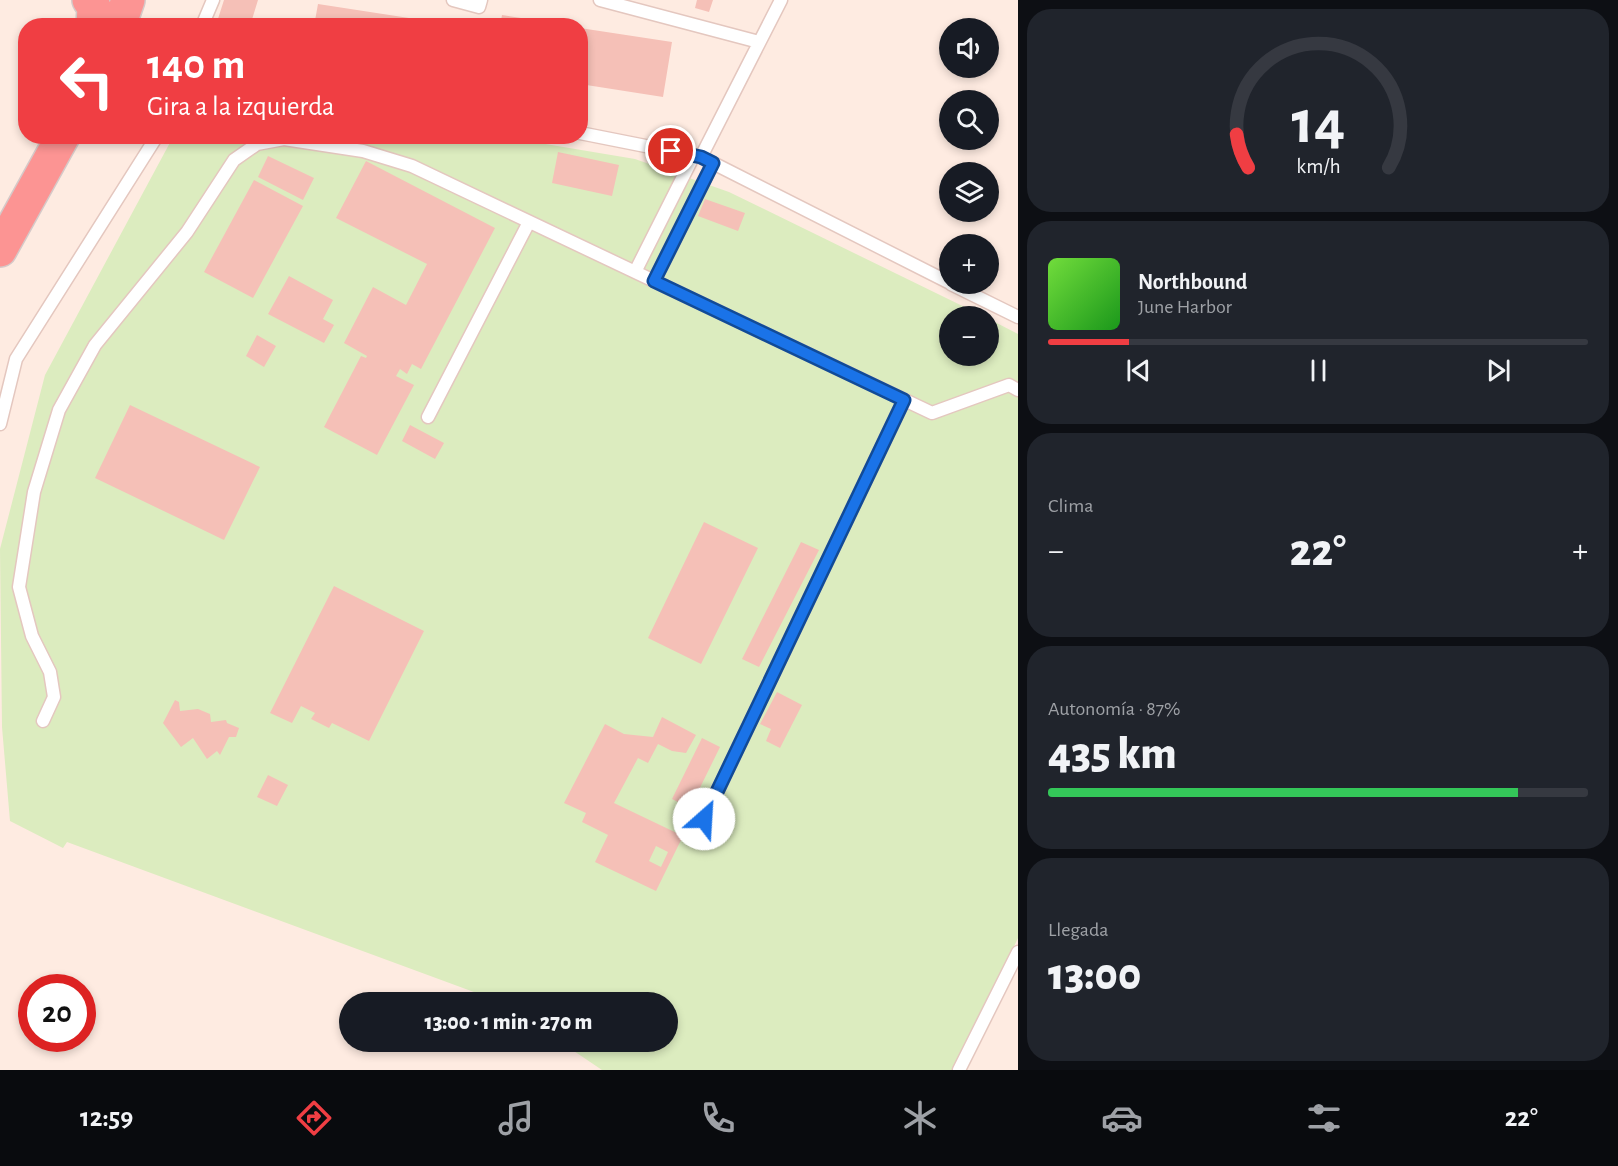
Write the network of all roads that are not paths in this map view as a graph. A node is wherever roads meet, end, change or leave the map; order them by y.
1 (89, 0) edge
2 (129, 0) edge
3 (213, 0) edge
4 (453, 0) edge
5 (481, 0) edge
6 (600, 0) edge
7 (781, 0) edge
8 (93, 18) edge
9 (122, 18) edge
10 (205, 18) edge
11 (759, 42) junction
12 (588, 135) edge
13 (37, 144) edge
14 (59, 144) edge
15 (152, 144) edge
16 (257, 144) edge
17 (317, 144) edge
18 (697, 156) junction
19 (713, 163) junction
20 (529, 222) junction
21 (1, 247) edge
22 (635, 272) junction
23 (939, 277) edge
24 (654, 281) junction
25 (972, 294) edge
26 (1018, 317) edge
27 (1018, 390) edge
28 (904, 400) junction
29 (428, 417) dead end
30 (0, 424) edge
31 (43, 721) dead end
32 (704, 819) dead end
33 (1018, 952) edge
34 (959, 1070) edge

1 - 8 highway
2 - 9 highway
3 - 10 lane
4 - 5 lane
6 - 11 lane
7 - 11 lane
11 - 18 lane
12 - 18 lane
13 - 21 highway
14 - 21 highway
15 - 30 lane
16 - 31 lane
17 - 20 lane
18 - 19 lane
18 - 22 lane
19 - 23 lane
19 - 24 lane
20 - 22 lane
20 - 29 lane
22 - 24 lane
24 - 28 lane
25 - 26 lane
27 - 28 lane
28 - 32 lane
33 - 34 lane

